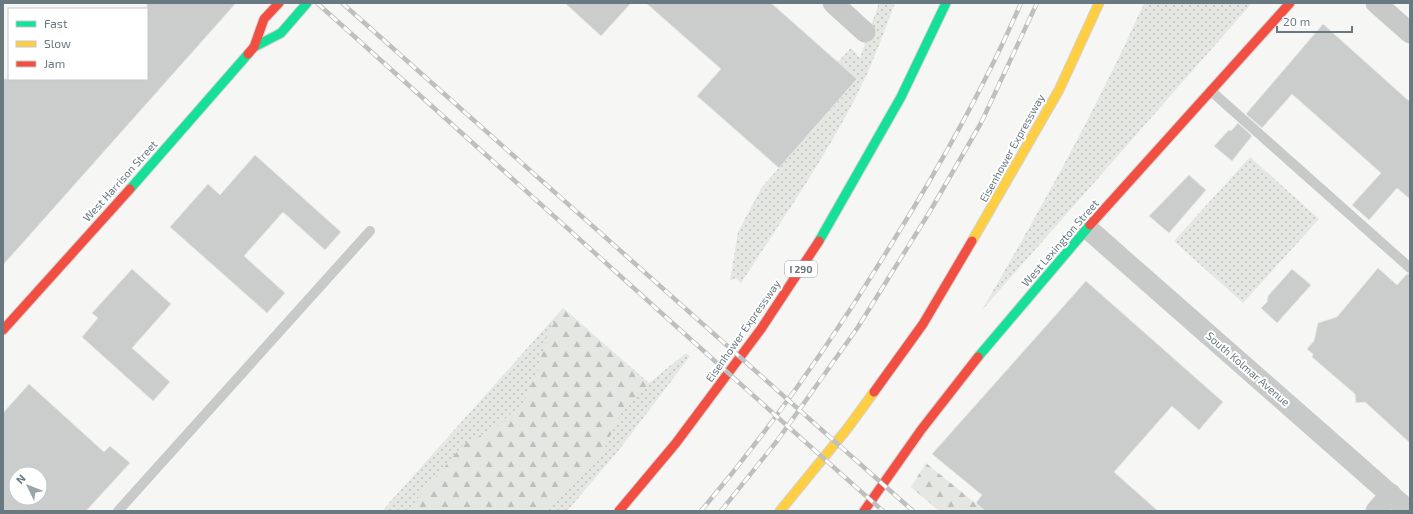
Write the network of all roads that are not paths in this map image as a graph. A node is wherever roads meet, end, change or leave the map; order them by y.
1 (279, 3) edge
2 (307, 3) edge
3 (833, 3) edge
4 (946, 3) edge
5 (1099, 3) edge
6 (1290, 3) edge
7 (1376, 3) edge
8 (865, 32) dead end
9 (1410, 33) edge
10 (254, 47) junction
11 (1211, 92) junction
12 (1087, 228) junction
13 (370, 231) dead end
14 (1410, 268) edge
15 (3, 330) edge
16 (1391, 494) junction
17 (118, 511) edge
18 (619, 511) edge
19 (780, 511) edge
20 (864, 511) edge
21 (1376, 511) edge
22 (1409, 511) edge

1 - 10 main road, West Harrison Street
2 - 10 main road, West Harrison Street
3 - 8 street
4 - 18 main road, Eisenhower Expressway / I 290
5 - 19 main road, Eisenhower Expressway
6 - 11 main road, West Lexington Street
7 - 9 street
10 - 15 main road, West Harrison Street
11 - 12 main road, West Lexington Street
11 - 14 lane
12 - 16 street, South Kolmar Avenue
12 - 20 main road, West Lexington Street
13 - 17 lane
16 - 21 street
16 - 22 street, South Kolmar Avenue

